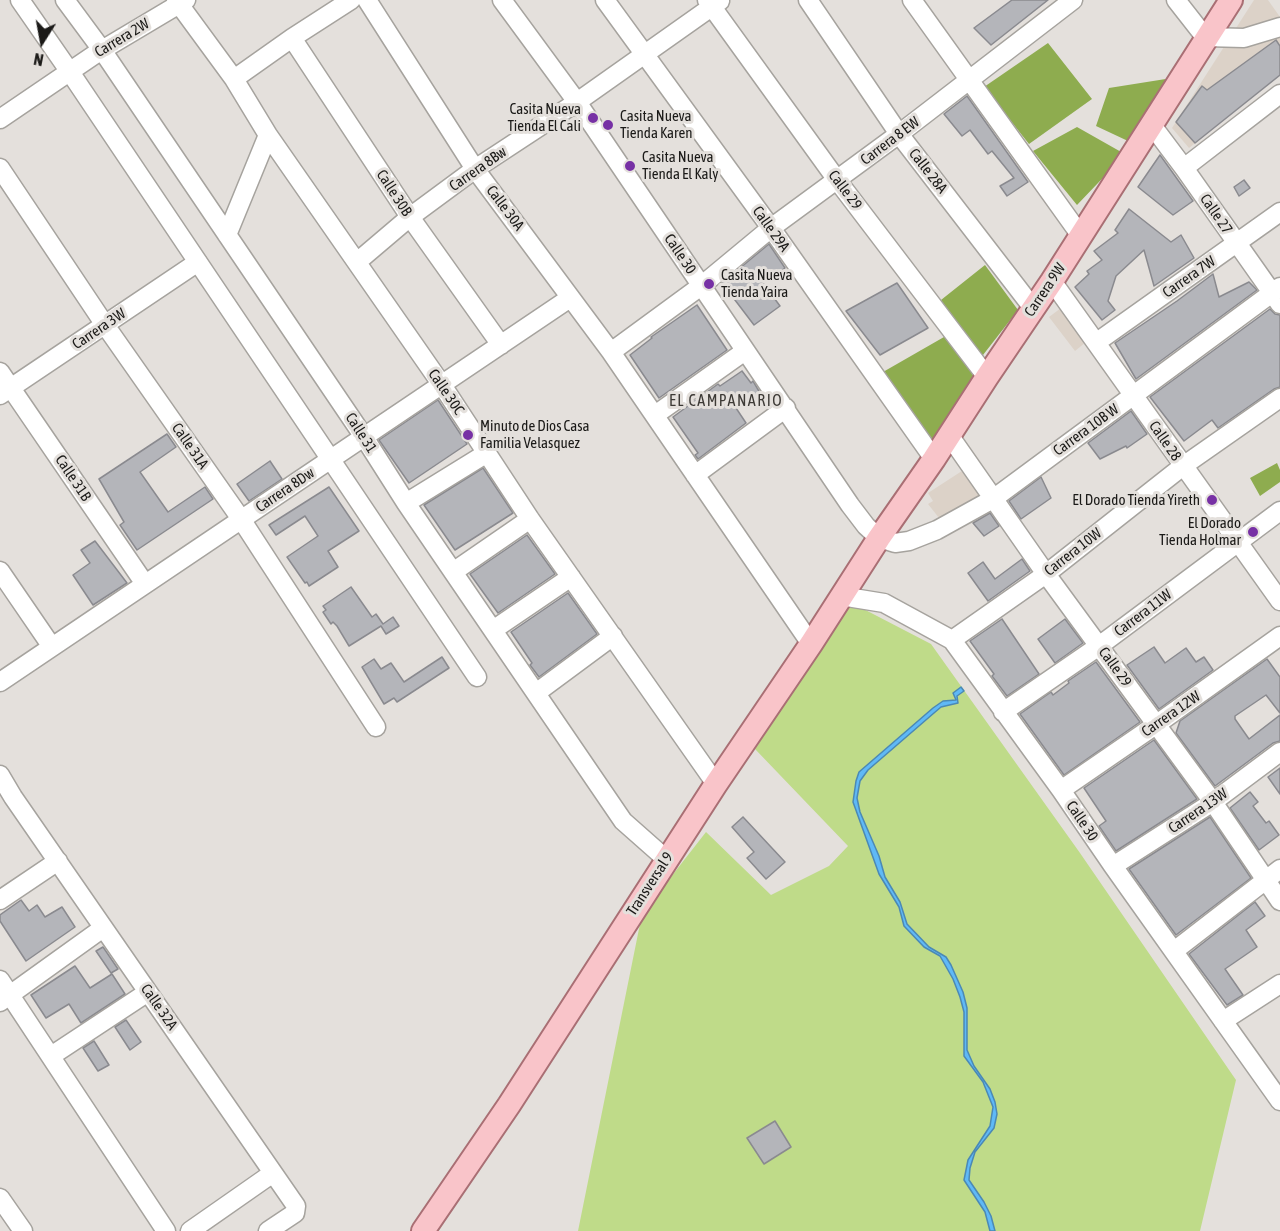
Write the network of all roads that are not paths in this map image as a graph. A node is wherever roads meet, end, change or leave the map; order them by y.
1 (20, 0) edge
2 (65, 0) edge
3 (351, 0) edge
4 (367, 0) edge
5 (502, 0) edge
6 (605, 0) edge
7 (808, 0) edge
8 (912, 0) edge
9 (1073, 0) edge
10 (1176, 0) edge
11 (1231, 0) edge
12 (180, 2) edge
13 (714, 2) edge
14 (1280, 27) edge
15 (1205, 37) junction
16 (292, 38) junction
17 (102, 50) junction
18 (644, 55) junction
19 (70, 72) junction
20 (234, 79) junction
21 (969, 81) junction
22 (1280, 94) edge
23 (576, 102) junction
24 (0, 119) edge
25 (1150, 124) junction
26 (899, 134) junction
27 (268, 135) junction
28 (0, 168) edge
29 (1184, 168) junction
30 (475, 169) junction
31 (837, 180) junction
32 (1280, 212) edge
33 (410, 217) junction
34 (771, 228) junction
35 (227, 235) junction
36 (1081, 236) junction
37 (1236, 243) junction
38 (198, 262) junction
39 (357, 262) junction
40 (1052, 281) junction
41 (701, 286) junction
42 (1277, 294) edge
43 (570, 298) junction
44 (1033, 308) junction
45 (105, 325) junction
46 (1097, 342) junction
47 (501, 345) junction
48 (745, 351) junction
49 (610, 352) junction
50 (0, 372) edge
51 (987, 377) junction
52 (442, 384) junction
53 (5, 391) edge
54 (1133, 396) junction
55 (1280, 398) edge
56 (786, 408) junction
57 (655, 415) junction
58 (948, 435) junction
59 (364, 437) junction
60 (487, 453) junction
61 (934, 459) junction
62 (329, 460) junction
63 (1183, 466) junction
64 (695, 475) junction
65 (993, 499) junction
66 (406, 502) junction
67 (1280, 511) edge
68 (242, 519) junction
69 (530, 519) junction
70 (879, 538) junction
71 (1238, 541) junction
72 (0, 571) edge
73 (453, 573) junction
74 (1046, 574) junction
75 (571, 577) junction
76 (145, 584) junction
77 (841, 596) junction
78 (1280, 601) edge
79 (493, 630) junction
80 (613, 636) junction
81 (1280, 636) edge
82 (952, 640) junction
83 (811, 644) junction
84 (1099, 646) junction
85 (52, 647) junction
86 (477, 677) dead end
87 (0, 682) edge
88 (536, 693) junction
89 (1004, 712) junction
90 (1157, 724) junction
91 (376, 727) dead end
92 (1280, 752) edge
93 (0, 775) edge
94 (716, 784) junction
95 (1061, 790) junction
96 (6, 801) edge
97 (1213, 802) junction
98 (666, 860) junction
99 (58, 861) junction
100 (1113, 866) junction
101 (1273, 874) edge
102 (0, 900) edge
103 (1280, 901) edge
104 (103, 928) junction
105 (1174, 951) junction
106 (1280, 984) edge
107 (3, 992) edge
108 (148, 992) junction
109 (1223, 1022) junction
110 (51, 1056) junction
111 (1279, 1097) edge
112 (273, 1173) junction
113 (0, 1198) edge
114 (23, 1231) edge
115 (166, 1231) edge
116 (190, 1231) edge
117 (268, 1231) edge
118 (423, 1231) edge

1 - 19 street
2 - 17 street, Calle 31
3 - 16 street
4 - 30 street, Calle 30A
5 - 23 street, Calle 30
6 - 18 street, Calle 29A
7 - 26 street, Calle 28A
8 - 21 street
9 - 21 street, Carrera 8 EW
10 - 15 street
11 - 15 main road, Carrera 9W
12 - 17 street, Carrera 2W
12 - 20 street, Calle 30C
13 - 18 street, Carrera 8Bw
13 - 31 street, Calle 29
14 - 15 street
15 - 25 main road, Carrera 9W
16 - 20 street
16 - 33 street, Calle 30B
17 - 19 street, Carrera 2W
17 - 35 street, Calle 31
18 - 23 street, Carrera 8Bw
18 - 34 street, Calle 29A
19 - 24 street, Carrera 2W
19 - 38 street
20 - 27 street, Calle 30C
21 - 26 street, Carrera 8 EW
21 - 36 street
22 - 29 street
23 - 30 street, Carrera 8Bw
23 - 41 street, Calle 30
25 - 29 street, Calle 27
25 - 36 main road, Carrera 9W
26 - 31 street, Carrera 8 EW
26 - 44 street, Calle 28A
27 - 35 street
27 - 39 street, Calle 30C
28 - 45 street, Calle 31A
29 - 37 street, Calle 27
30 - 33 street, Carrera 8Bw
30 - 43 street, Calle 30A
31 - 34 street, Carrera 8 EW
31 - 51 street, Calle 29
32 - 37 street, Carrera 7W
33 - 39 street, Carrera 8Bw
33 - 47 street, Calle 30B
34 - 41 street, Carrera 8 EW
34 - 61 street, Calle 29A
35 - 59 street, Calle 31
36 - 40 main road, Carrera 9W
37 - 42 street, Calle 27
37 - 46 street, Carrera 7W
38 - 45 street, Carrera 3W
38 - 62 street
39 - 52 street, Calle 30C
40 - 44 main road, Carrera 9W
40 - 46 street, Calle 28
41 - 48 street, Calle 30
41 - 49 street, Carrera 8 EW
42 - 54 street, Carrera 10B W
43 - 47 street, Carrera 8Dw
43 - 49 street, Calle 30A
44 - 51 main road, Carrera 9W
45 - 53 street, Carrera 3W
45 - 68 street, Calle 31A
46 - 54 street, Calle 28
47 - 52 street, Carrera 8Dw
48 - 56 street, Calle 30
48 - 57 street
49 - 57 street, Calle 30A
50 - 53 street, Calle 31B
51 - 58 main road, Carrera 9W
52 - 59 street, Carrera 8Dw
52 - 60 street, Calle 30C
53 - 76 street, Calle 31B
54 - 63 street, Calle 28
54 - 65 street, Carrera 10B W
55 - 63 street, Carrera 10W
56 - 64 street
56 - 70 street, Calle 30
57 - 64 street, Calle 30A
58 - 61 main road, Carrera 9W
58 - 65 street, Calle 29
59 - 62 street, Carrera 8Dw
59 - 66 street, Calle 31
60 - 66 street
60 - 69 street, Calle 30C
61 - 70 main road, Carrera 9W
62 - 68 street, Carrera 8Dw
62 - 86 street
63 - 71 street, Calle 28
63 - 74 street, Carrera 10W
64 - 83 street, Calle 30A
65 - 70 street, Carrera 10B W
65 - 74 street, Calle 29
66 - 73 street, Calle 31
67 - 71 street, Carrera 11W
68 - 76 street, Carrera 8Dw
68 - 91 street, Calle 31A
69 - 73 street
69 - 75 street, Calle 30C
70 - 77 main road, Transversal 9
71 - 78 street, Calle 28
71 - 84 street, Carrera 11W
72 - 85 street
73 - 79 street, Calle 31
74 - 82 street, Carrera 10W
74 - 84 street, Calle 29
75 - 79 street
75 - 80 street, Calle 30C
76 - 85 street, Carrera 8Dw
77 - 82 street, Calle 30
77 - 83 main road, Transversal 9
79 - 88 street, Calle 31
80 - 88 street
80 - 94 street, Calle 30C
81 - 90 street, Carrera 12W
82 - 89 street, Calle 30
83 - 94 main road, Transversal 9
84 - 89 street, Carrera 11W
84 - 90 street, Calle 29
85 - 87 street, Carrera 8Dw
88 - 98 street, Calle 31
89 - 95 street, Calle 30
90 - 95 street, Carrera 12W
90 - 97 street, Calle 29
92 - 97 street, Carrera 13W
93 - 96 street, Calle 32A
94 - 98 main road, Transversal 9
95 - 100 street, Calle 30
96 - 99 street, Calle 32A
97 - 100 street, Carrera 13W
97 - 101 street, Calle 29
98 - 118 main road, Transversal 9
99 - 102 street
99 - 104 street, Calle 32A
100 - 105 street, Calle 30
101 - 103 street, Calle 29
101 - 105 street
104 - 107 street
104 - 108 street, Calle 32A
105 - 109 street, Calle 30
106 - 109 street
107 - 110 street
108 - 110 street
108 - 112 street, Calle 32A
109 - 111 street, Calle 30
110 - 115 street
112 - 116 street
112 - 117 street, Calle 32A
113 - 114 street

